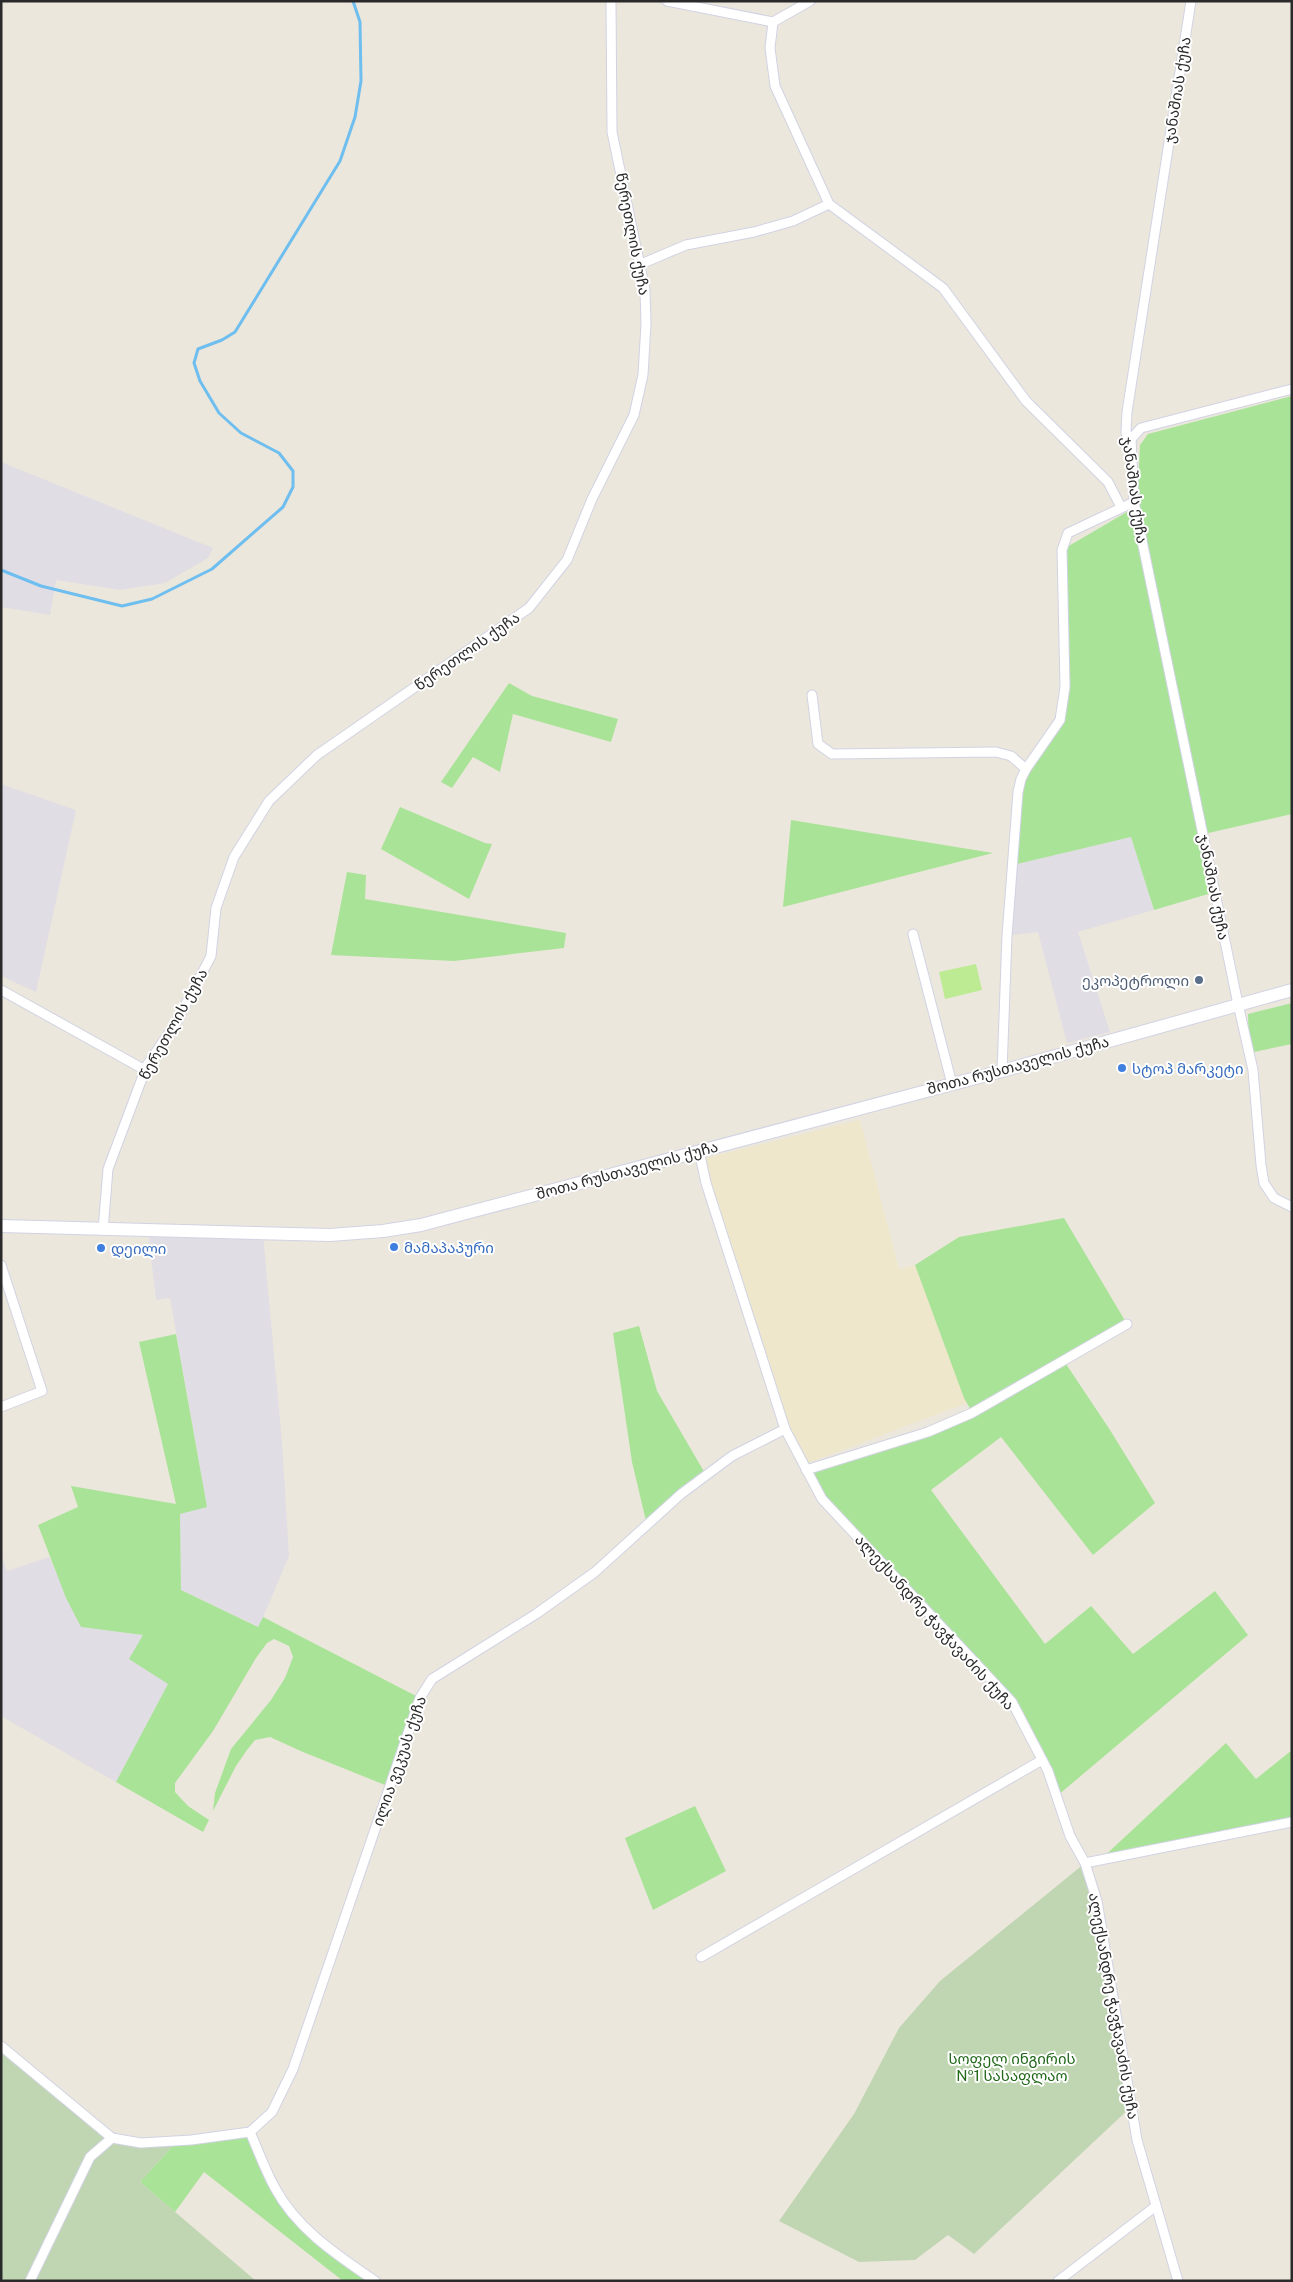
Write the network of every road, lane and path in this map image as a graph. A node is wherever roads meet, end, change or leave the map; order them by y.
1 (611, 1) edge
2 (667, 1) edge
3 (810, 1) edge
4 (1191, 1) edge
5 (772, 22) junction
6 (829, 204) junction
7 (641, 264) junction
8 (1292, 389) edge
9 (1131, 439) junction
10 (1134, 502) junction
11 (1121, 507) junction
12 (812, 695) dead end
13 (1026, 769) junction
14 (913, 934) dead end
15 (1, 990) edge
16 (1292, 990) edge
17 (1238, 1004) junction
18 (145, 1070) junction
19 (1002, 1071) junction
20 (952, 1084) junction
21 (699, 1151) junction
22 (1292, 1207) edge
23 (1, 1226) edge
24 (103, 1230) junction
25 (1, 1265) edge
26 (1127, 1324) dead end
27 (1, 1407) edge
28 (785, 1428) junction
29 (806, 1470) junction
30 (1042, 1760) junction
31 (1292, 1822) edge
32 (1085, 1863) junction
33 (701, 1956) dead end
34 (1, 2046) edge
35 (250, 2132) junction
36 (112, 2138) junction
37 (1156, 2206) junction
38 (30, 2281) edge
39 (375, 2281) edge
40 (1058, 2281) edge
41 (1178, 2281) edge

1 - 7 street, წერეთლის ქუჩა
2 - 5 street
3 - 5 street
4 - 9 street, ჯანაშიას ქუჩა
5 - 6 street
6 - 7 street
6 - 11 street
7 - 18 street, წერეთლის ქუჩა
8 - 9 street
9 - 10 street, ჯანაშიას ქუჩა
10 - 11 street
10 - 17 street, ჯანაშიას ქუჩა
11 - 13 street
12 - 13 street
13 - 19 street
14 - 20 street
15 - 18 street
16 - 17 main road, შოთა რუსთაველის ქუჩა
17 - 19 main road, შოთა რუსთაველის ქუჩა
17 - 22 street, ჯანაშიას ქუჩა
18 - 24 street, წერეთლის ქუჩა
19 - 20 main road, შოთა რუსთაველის ქუჩა
20 - 21 main road, შოთა რუსთაველის ქუჩა
21 - 24 main road, შოთა რუსთაველის ქუჩა
21 - 28 street, ალექსანდრე ჭავჭავაძის ქუჩა
23 - 24 main road, შოთა რუსთაველის ქუჩა
25 - 27 street
26 - 29 street
28 - 29 street, ალექსანდრე ჭავჭავაძის ქუჩა
28 - 35 street, ილია ვეკუას ქუჩა
29 - 30 street, ალექსანდრე ჭავჭავაძის ქუჩა
30 - 32 street, ალექსანდრე ჭავჭავაძის ქუჩა
30 - 33 street
31 - 32 street
32 - 37 street, ალექსანდრე ჭავჭავაძის ქუჩა
34 - 36 street
35 - 36 street
35 - 39 street
36 - 38 street
37 - 40 street
37 - 41 street, ალექსანდრე ჭავჭავაძის ქუჩა

